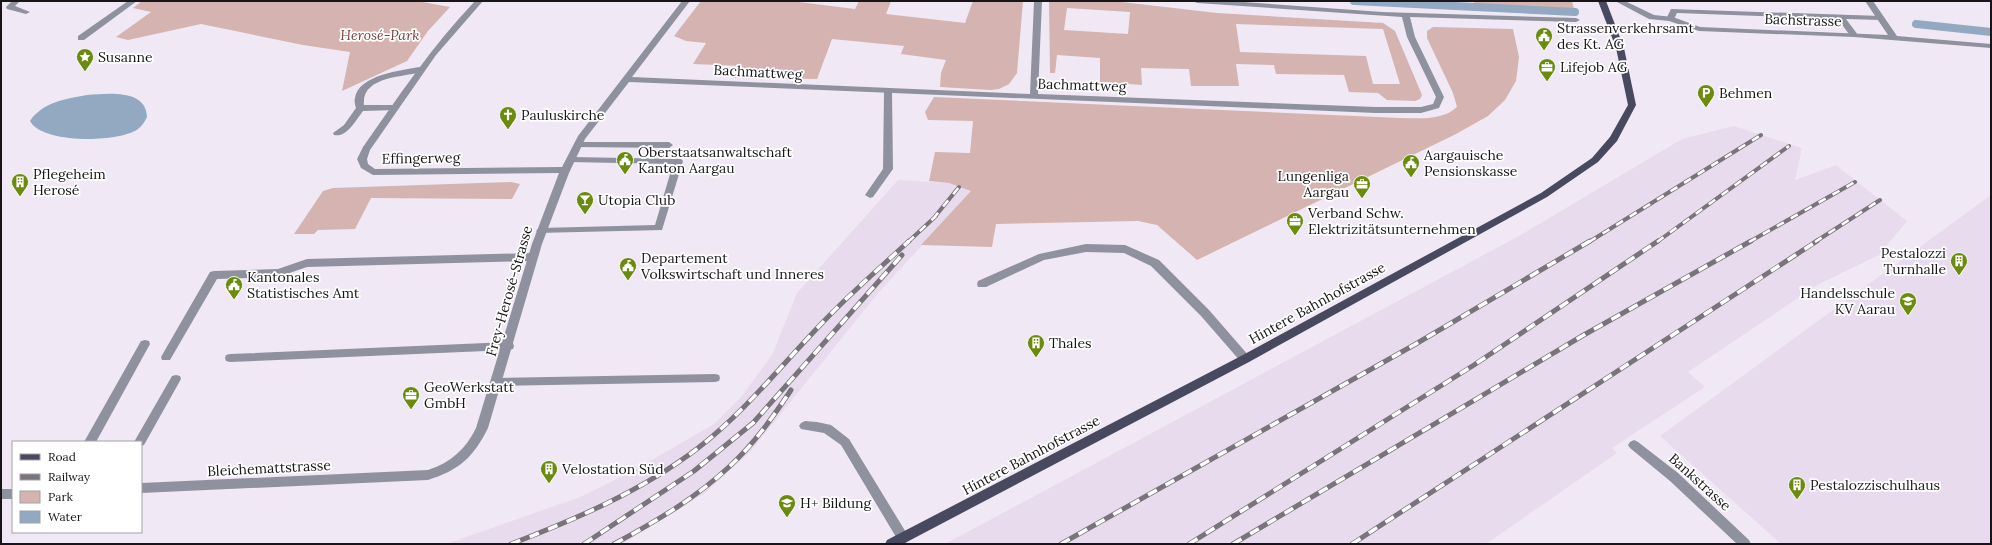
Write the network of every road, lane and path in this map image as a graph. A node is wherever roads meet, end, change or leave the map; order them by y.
1 (16, 1) edge
2 (133, 1) edge
3 (479, 1) edge
4 (686, 1) edge
5 (1038, 1) edge
6 (1196, 1) edge
7 (1602, 1) edge
8 (1619, 1) edge
9 (1869, 1) edge
10 (26, 12) dead end
11 (1405, 15) junction
12 (1840, 16) junction
13 (1881, 18) junction
14 (1670, 19) junction
15 (1576, 20) dead end
16 (1854, 35) junction
17 (81, 38) dead end
18 (1895, 39) junction
19 (1991, 46) edge
20 (420, 70) junction
21 (627, 79) junction
22 (888, 91) junction
23 (1034, 96) junction
24 (360, 108) junction
25 (394, 108) junction
26 (337, 133) dead end
27 (578, 145) junction
28 (669, 145) dead end
29 (570, 160) junction
30 (566, 170) junction
31 (870, 195) dead end
32 (541, 231) junction
33 (532, 257) junction
34 (982, 284) dead end
35 (145, 344) dead end
36 (509, 346) junction
37 (166, 357) dead end
38 (230, 358) dead end
39 (1245, 358) junction
40 (715, 378) dead end
41 (176, 379) dead end
42 (497, 382) junction
43 (805, 426) dead end
44 (91, 441) edge
45 (141, 441) edge
46 (1634, 445) dead end
47 (397, 477) joint
48 (142, 488) edge
49 (1, 494) edge
50 (12, 494) edge
51 (903, 538) junction
52 (891, 544) edge
53 (1745, 544) edge

1 - 10 street
2 - 17 street
3 - 20 street, Effingerweg
4 - 21 street, Frey-Herosé-Strasse
5 - 23 street
6 - 11 street
7 - 39 main road, Hintere Bahnhofstrasse
8 - 14 street, Bachstrasse
9 - 13 street
11 - 15 street
11 - 23 street, Bachmattweg
12 - 13 street
12 - 14 street
12 - 16 street
13 - 18 street
14 - 16 street, Bachstrasse
16 - 18 street, Bachstrasse
18 - 19 street, Bachstrasse
20 - 24 street
20 - 25 street, Effingerweg
21 - 22 street, Bachmattweg
21 - 27 street, Frey-Herosé-Strasse
22 - 23 street, Bachmattweg
22 - 31 street
24 - 25 street
24 - 26 street
25 - 30 street, Effingerweg
27 - 28 street
27 - 29 street, Frey-Herosé-Strasse
29 - 30 street, Frey-Herosé-Strasse
29 - 32 street
30 - 32 street, Frey-Herosé-Strasse
32 - 33 street, Frey-Herosé-Strasse
33 - 36 street, Frey-Herosé-Strasse
33 - 37 street
34 - 39 street
35 - 44 street
36 - 38 street
36 - 42 street, Frey-Herosé-Strasse
39 - 51 main road, Hintere Bahnhofstrasse
40 - 42 street
41 - 45 street
42 - 47 street, Frey-Herosé-Strasse
43 - 51 street
46 - 53 street, Bankstrasse
47 - 48 street, Bleichemattstrasse
49 - 50 street
51 - 52 main road, Hintere Bahnhofstrasse

